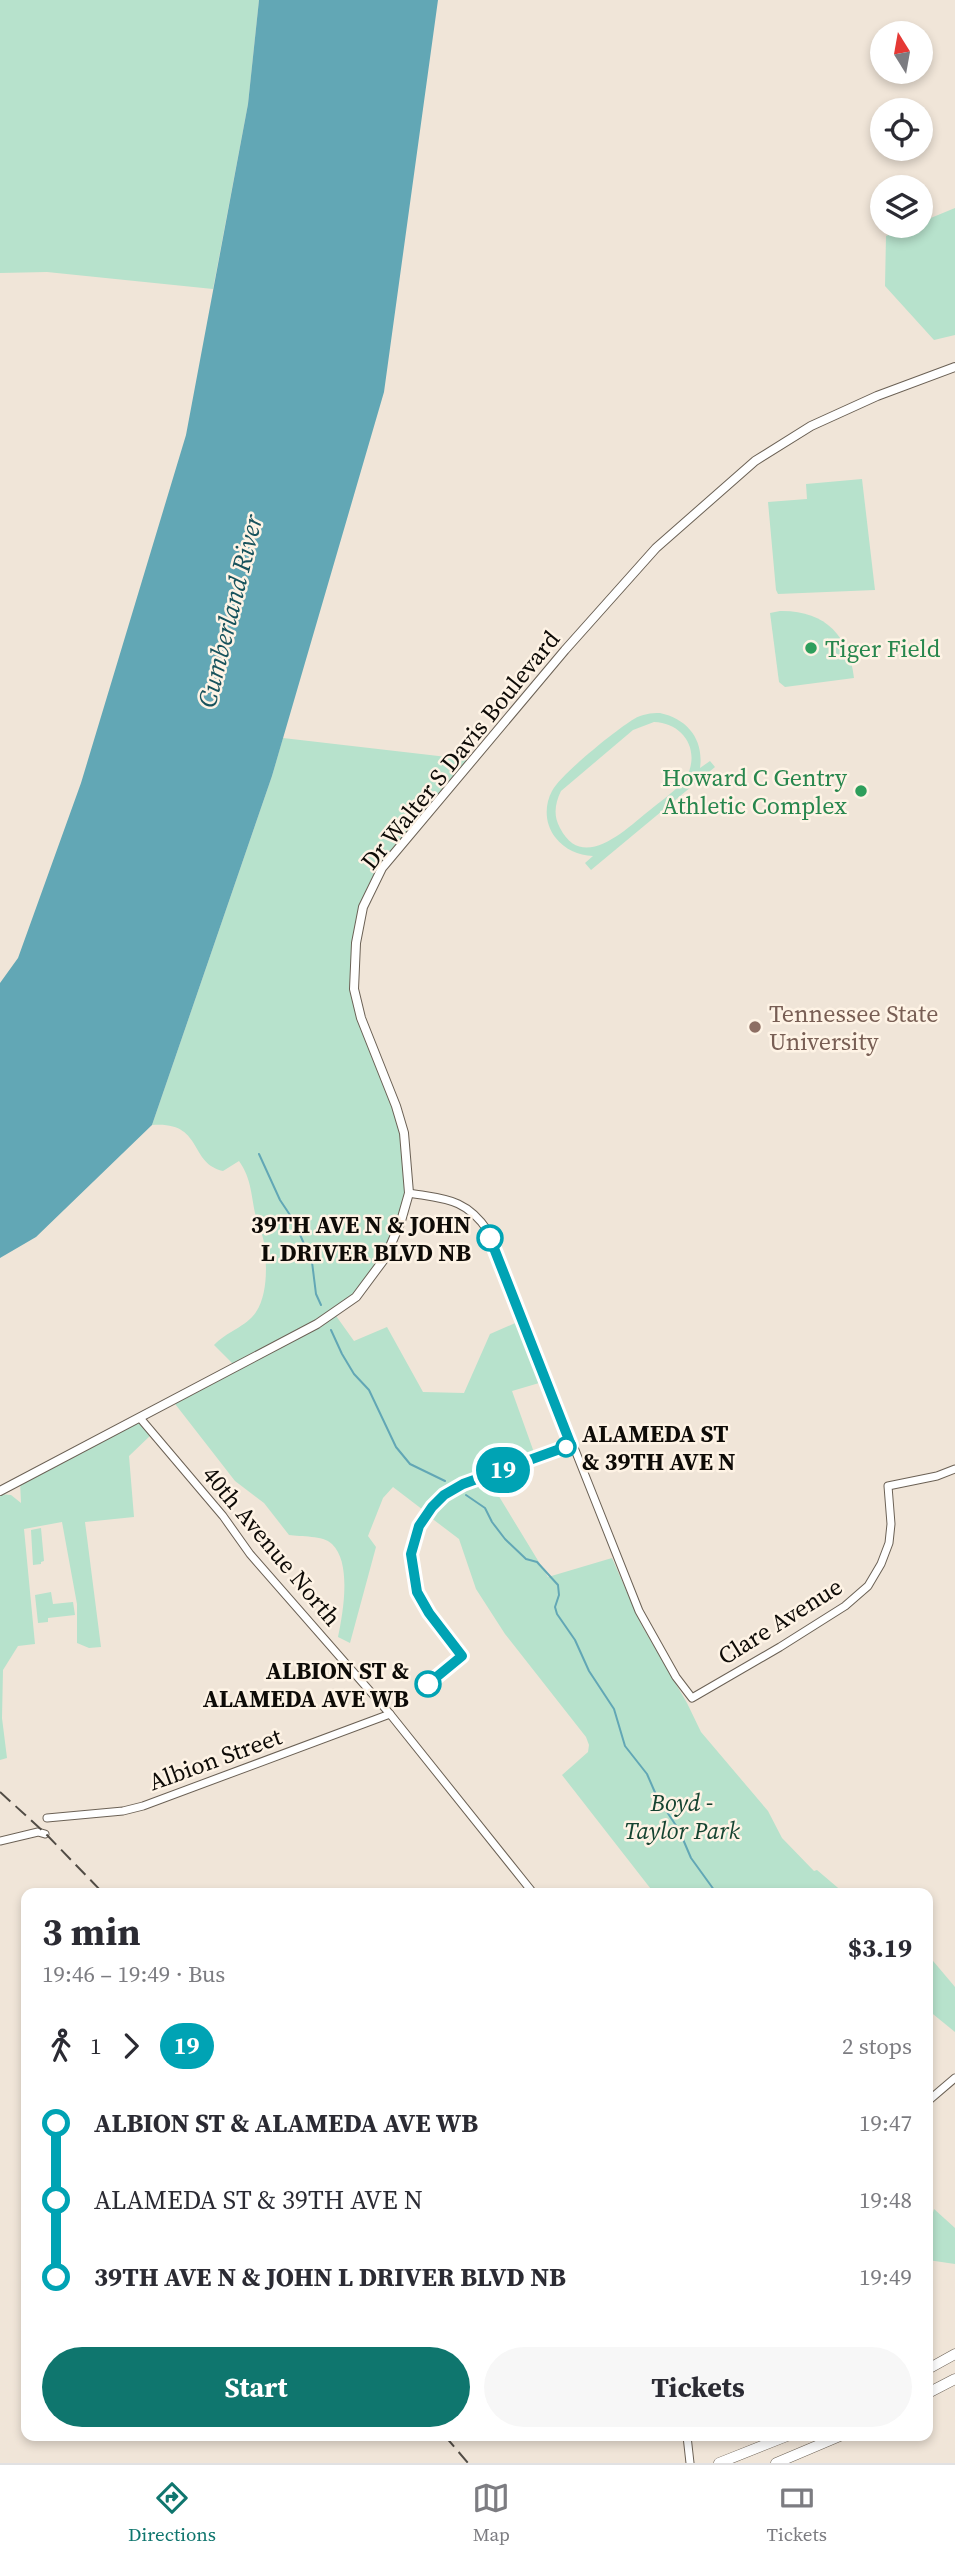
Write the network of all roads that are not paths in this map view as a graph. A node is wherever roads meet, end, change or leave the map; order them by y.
1 (955, 367) edge
2 (409, 1193) junction
3 (140, 1418) junction
4 (955, 1469) edge
5 (0, 1491) edge
6 (390, 1714) junction
7 (47, 1818) dead end
8 (45, 1834) dead end
9 (0, 1841) edge
10 (529, 1888) edge
11 (955, 2078) edge
12 (933, 2097) edge
13 (955, 2354) edge
14 (933, 2366) edge
15 (955, 2379) edge
16 (933, 2390) edge
17 (688, 2441) edge
18 (774, 2441) edge
19 (828, 2441) edge
20 (690, 2463) edge
21 (719, 2463) edge
22 (776, 2463) edge

1 - 2 main road, Dr Walter S Davis Boulevard
2 - 3 main road, Dr Walter S Davis Boulevard
2 - 4 street, Clare Avenue
3 - 5 main road, Dr Walter S Davis Boulevard
3 - 6 street, 40th Avenue North
6 - 7 street, Albion Street
6 - 10 street, 40th Avenue North
8 - 9 street
11 - 12 street
13 - 14 highway
15 - 16 highway
17 - 20 street
18 - 21 highway
19 - 22 highway

